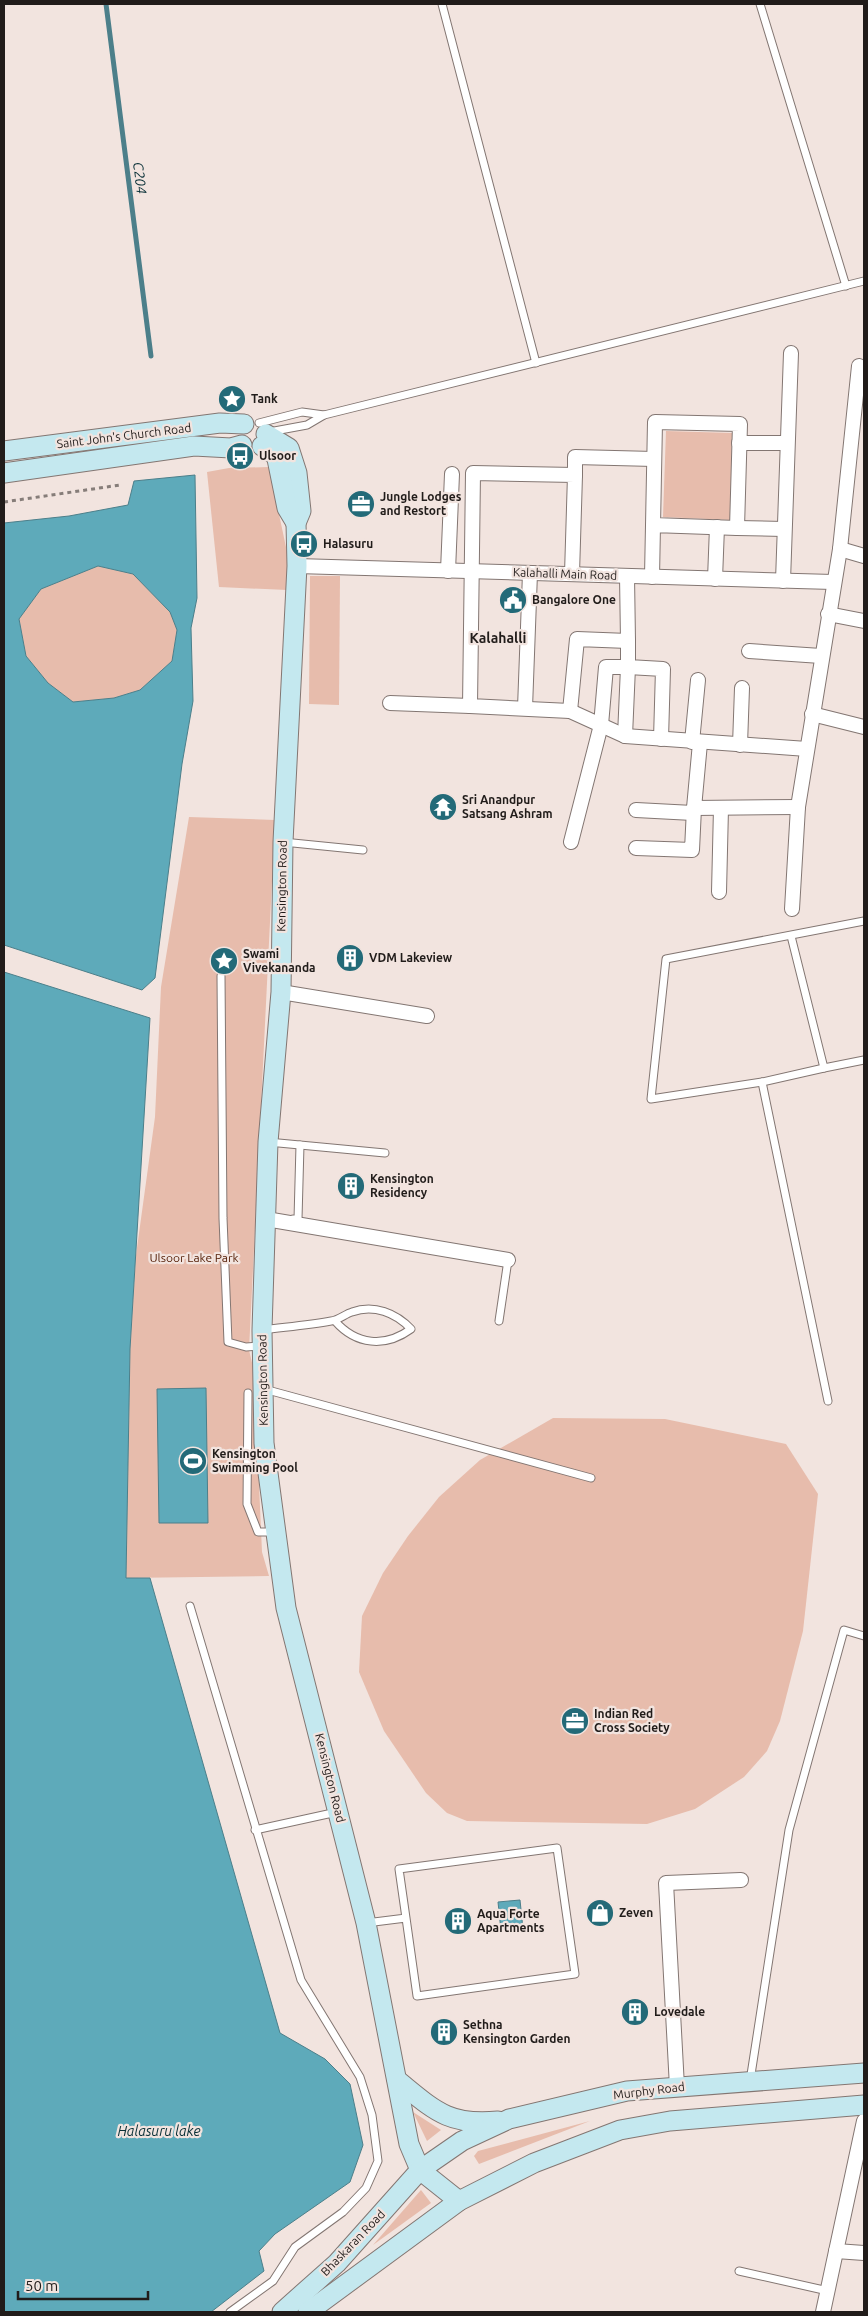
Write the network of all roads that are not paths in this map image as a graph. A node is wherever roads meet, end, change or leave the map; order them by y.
1 (442, 4) edge
2 (760, 4) edge
3 (864, 281) edge
4 (846, 286) junction
5 (791, 353) dead end
6 (536, 363) junction
7 (859, 366) dead end
8 (324, 415) junction
9 (260, 432) junction
10 (739, 442) junction
11 (787, 443) junction
12 (4, 451) edge
13 (654, 459) junction
14 (4, 473) edge
15 (452, 474) dead end
16 (575, 476) junction
17 (653, 525) junction
18 (717, 527) junction
19 (737, 528) junction
20 (784, 529) junction
21 (840, 549) junction
22 (864, 556) edge
23 (297, 566) junction
24 (448, 571) junction
25 (470, 571) junction
26 (530, 573) junction
27 (572, 574) junction
28 (627, 576) junction
29 (652, 577) junction
30 (715, 579) junction
31 (782, 581) junction
32 (833, 582) junction
33 (828, 614) junction
34 (864, 622) edge
35 (628, 641) junction
36 (749, 651) dead end
37 (821, 656) junction
38 (628, 667) junction
39 (698, 680) dead end
40 (742, 688) dead end
41 (390, 703) dead end
42 (470, 706) junction
43 (525, 708) junction
44 (570, 711) junction
45 (812, 714) junction
46 (601, 725) junction
47 (864, 727) edge
48 (624, 736) junction
49 (661, 739) junction
50 (696, 742) junction
51 (740, 744) junction
52 (807, 749) junction
53 (798, 807) junction
54 (720, 808) junction
55 (636, 810) dead end
56 (694, 811) junction
57 (282, 842) junction
58 (571, 842) dead end
59 (636, 848) dead end
60 (363, 850) dead end
61 (719, 892) dead end
62 (792, 908) dead end
63 (864, 921) edge
64 (791, 936) junction
65 (220, 976) dead end
66 (280, 992) junction
67 (427, 1016) dead end
68 (864, 1060) edge
69 (824, 1068) junction
70 (762, 1082) junction
71 (268, 1142) junction
72 (300, 1145) junction
73 (385, 1153) dead end
74 (266, 1216) junction
75 (508, 1260) joint
76 (335, 1320) junction
77 (499, 1321) dead end
78 (263, 1338) junction
79 (255, 1391) junction
80 (828, 1401) dead end
81 (591, 1478) dead end
82 (190, 1606) dead end
83 (864, 1636) edge
84 (339, 1811) junction
85 (255, 1830) junction
86 (741, 1880) dead end
87 (406, 1918) junction
88 (366, 1923) junction
89 (864, 2073) edge
90 (398, 2080) junction
91 (750, 2081) junction
92 (677, 2087) junction
93 (864, 2105) edge
94 (509, 2119) junction
95 (864, 2121) edge
96 (420, 2170) junction
97 (459, 2201) junction
98 (836, 2251) junction
99 (864, 2252) edge
100 (739, 2271) dead end
101 (828, 2291) junction
102 (230, 2312) edge
103 (282, 2312) edge
104 (308, 2312) edge
105 (823, 2312) edge

1 - 6 lane
2 - 4 lane
3 - 4 lane
4 - 6 lane
5 - 11 street
6 - 8 lane
7 - 21 street
8 - 9 lane
8 - 9 lane
9 - 12 main road, Saint John's Church Road
9 - 14 main road
9 - 23 main road, Kensington Road
10 - 11 street
10 - 13 street
10 - 19 street
11 - 20 street
13 - 16 street
13 - 17 street
15 - 24 street
16 - 25 street
16 - 27 street
17 - 18 street
17 - 29 street
18 - 19 street
18 - 30 street
19 - 20 street
20 - 31 street
21 - 22 street
21 - 32 street
23 - 24 street, Kalahalli Main Road
23 - 57 main road, Kensington Road
24 - 25 street, Kalahalli Main Road
25 - 26 street, Kalahalli Main Road
25 - 42 street
26 - 27 street, Kalahalli Main Road
26 - 43 street
27 - 28 street, Kalahalli Main Road
28 - 29 street, Kalahalli Main Road
28 - 35 street
29 - 30 street, Kalahalli Main Road
30 - 31 street, Kalahalli Main Road
31 - 32 street, Kalahalli Main Road
32 - 33 street
33 - 34 street
33 - 37 street
35 - 38 street
35 - 44 street
36 - 37 street
37 - 45 street
38 - 46 street
38 - 48 street
38 - 49 street
39 - 50 street
40 - 51 street
41 - 42 street
42 - 43 street
43 - 44 street
44 - 46 street
45 - 47 street
45 - 52 street
46 - 48 street
46 - 58 street
48 - 49 street
49 - 50 street
50 - 51 street
50 - 56 street
51 - 52 street
52 - 53 street
53 - 54 street
53 - 62 street
54 - 56 street
54 - 61 street
55 - 56 street
56 - 59 street
57 - 60 lane
57 - 66 main road, Kensington Road
63 - 64 lane
64 - 69 lane
64 - 70 lane
65 - 78 lane
66 - 67 street
66 - 71 main road, Kensington Road
68 - 69 lane
69 - 70 lane
70 - 80 lane
71 - 72 lane
71 - 74 main road, Kensington Road
72 - 73 lane
72 - 74 lane
74 - 75 street
74 - 78 main road, Kensington Road
75 - 77 lane
76 - 76 lane
76 - 78 lane
78 - 79 main road, Kensington Road
79 - 81 lane
79 - 84 main road, Kensington Road
82 - 85 lane
83 - 91 lane
84 - 85 lane
84 - 88 main road, Kensington Road
85 - 102 lane
86 - 92 street
87 - 87 lane
87 - 88 lane
88 - 90 main road, Kensington Road
89 - 91 main road, Murphy Road
90 - 94 main road
90 - 96 main road, Kensington Road
91 - 92 main road, Murphy Road
92 - 94 main road, Murphy Road
93 - 97 main road
94 - 96 main road, Murphy Road
95 - 98 street
96 - 97 main road, Kensington Road
96 - 103 main road, Bhaskaran Road
97 - 104 main road, Bhaskaran Road
98 - 99 street
98 - 101 street
100 - 101 lane
101 - 105 street

